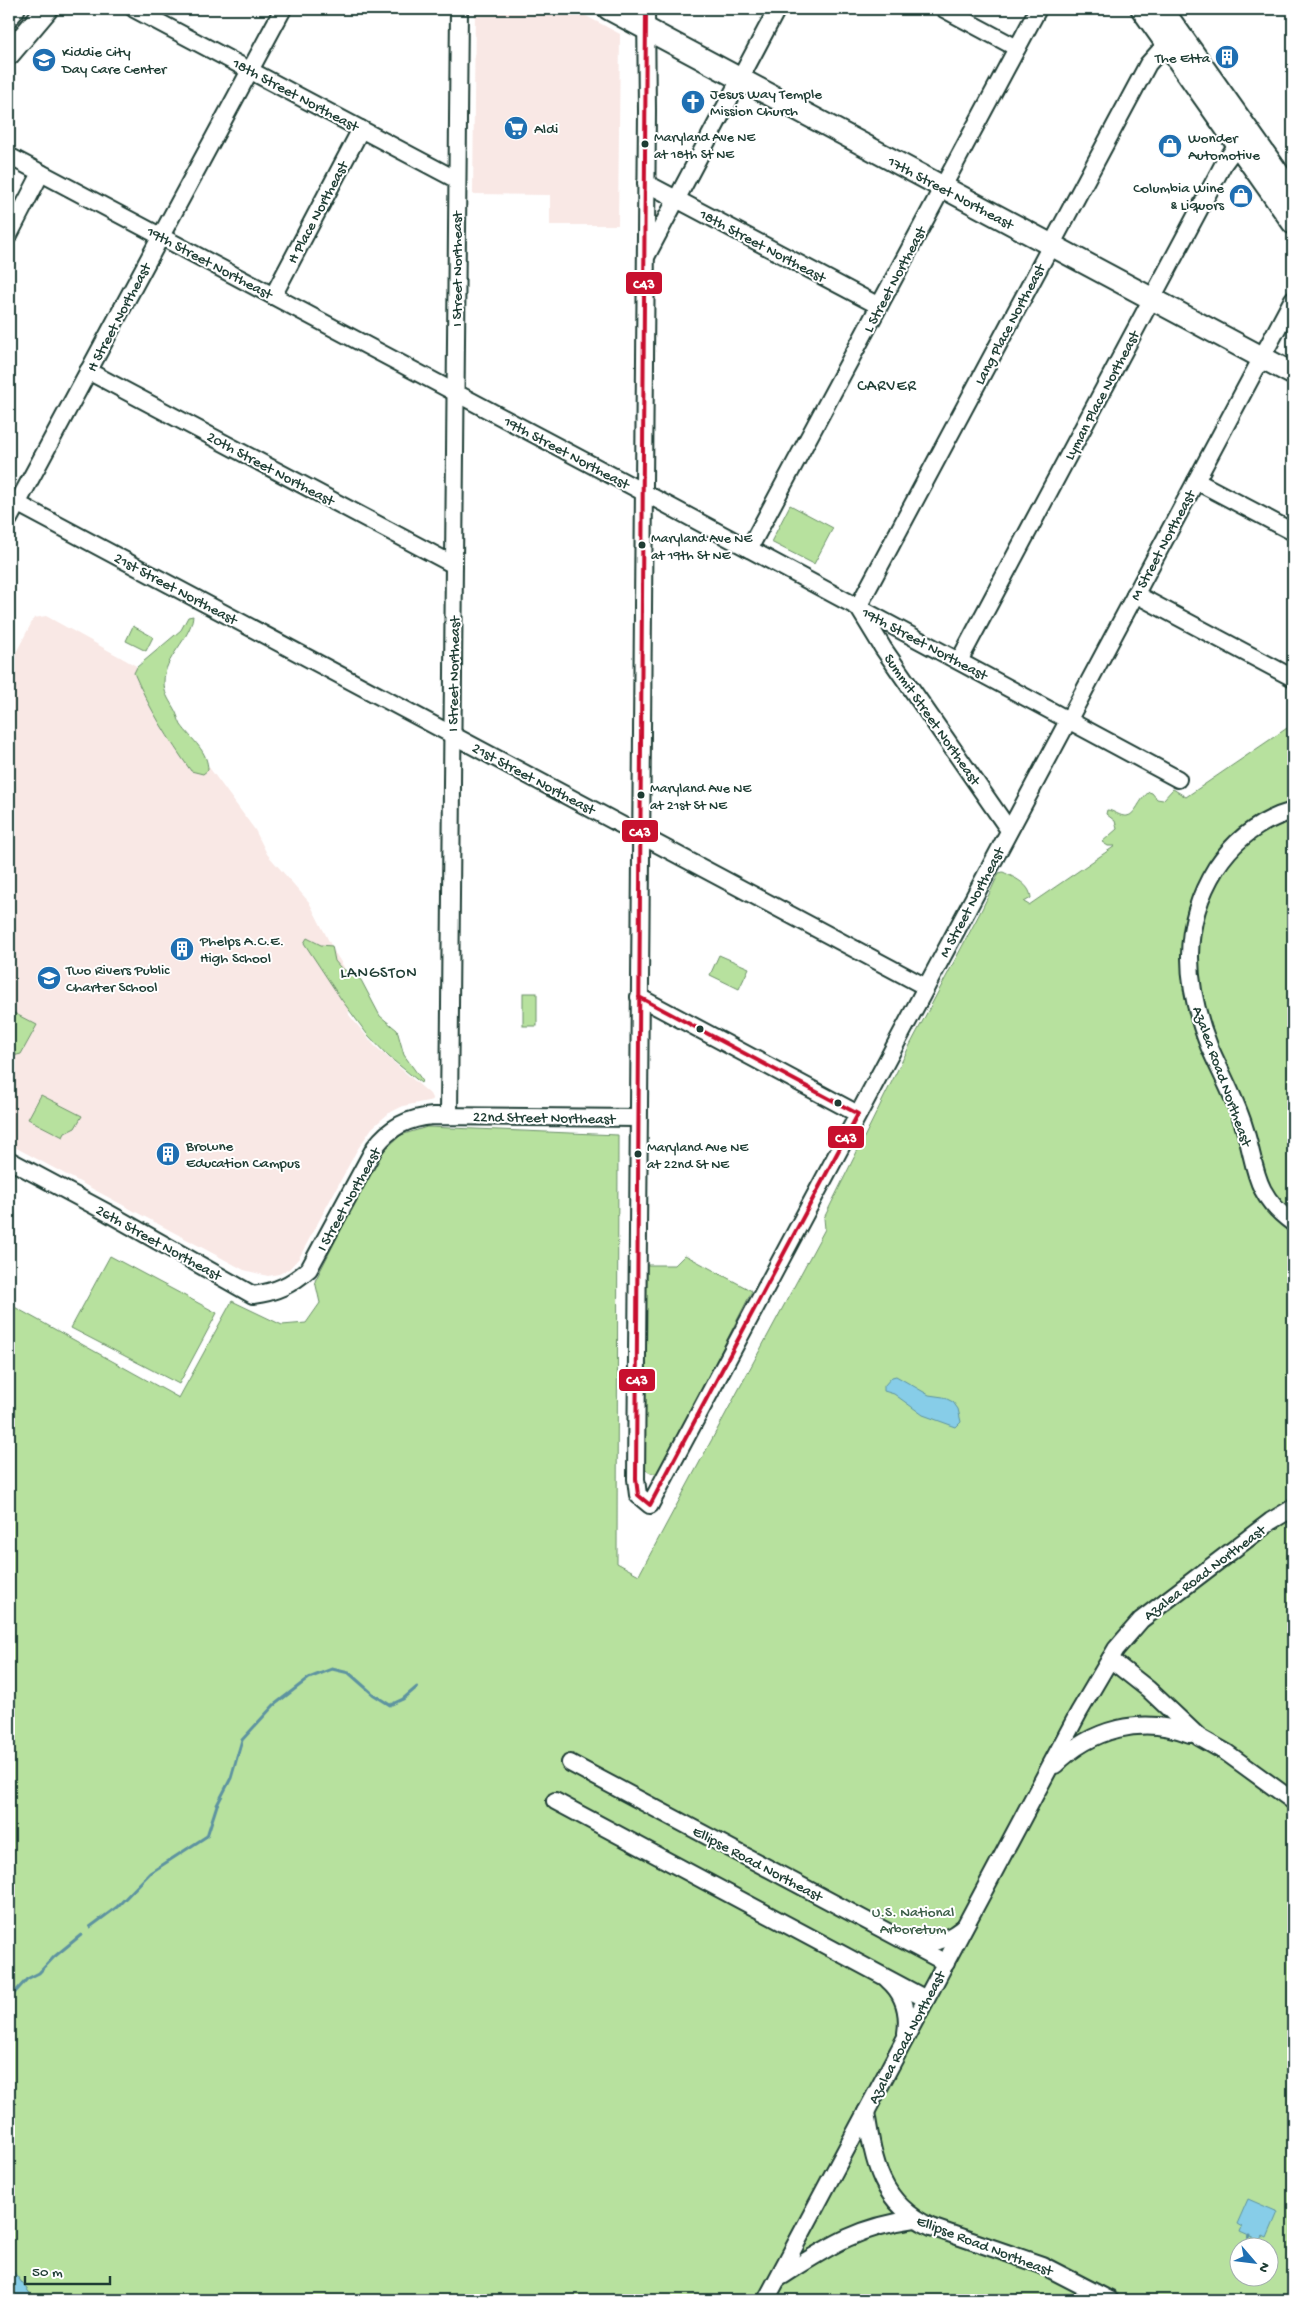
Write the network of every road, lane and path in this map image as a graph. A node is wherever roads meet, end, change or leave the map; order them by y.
1 (14, 9) edge
2 (47, 9) edge
3 (134, 9) edge
4 (283, 9) edge
5 (458, 9) edge
6 (609, 9) edge
7 (777, 9) edge
8 (944, 9) edge
9 (1038, 9) edge
10 (1142, 9) edge
11 (1162, 9) edge
12 (9, 15) edge
13 (646, 19) edge
14 (1166, 44) junction
15 (1017, 48) junction
16 (9, 54) edge
17 (250, 70) junction
18 (740, 79) junction
19 (361, 129) junction
20 (1244, 139) junction
21 (9, 156) edge
22 (42, 173) junction
23 (457, 180) junction
24 (646, 183) junction
25 (943, 187) junction
26 (676, 199) junction
27 (1290, 205) edge
28 (9, 235) edge
29 (161, 236) junction
30 (1052, 245) junction
31 (646, 257) junction
32 (274, 296) junction
33 (1152, 298) junction
34 (1293, 299) edge
35 (879, 306) junction
36 (1262, 357) junction
37 (88, 371) junction
38 (1293, 374) edge
39 (455, 394) junction
40 (1196, 481) junction
41 (643, 492) junction
42 (13, 501) edge
43 (9, 519) edge
44 (1293, 532) edge
45 (749, 549) junction
46 (454, 565) junction
47 (1135, 594) junction
48 (858, 607) junction
49 (958, 661) junction
50 (1293, 678) edge
51 (1068, 720) junction
52 (452, 735) junction
53 (1178, 779) dead end
54 (1293, 812) edge
55 (1009, 830) junction
56 (640, 835) junction
57 (926, 987) junction
58 (639, 997) junction
59 (858, 1114) junction
60 (449, 1116) junction
61 (638, 1118) junction
62 (9, 1160) edge
63 (1293, 1223) edge
64 (309, 1270) joint
65 (1293, 1508) edge
66 (1110, 1660) junction
67 (1199, 1737) junction
68 (570, 1763) dead end
69 (1046, 1774) junction
70 (555, 1801) dead end
71 (1293, 1802) edge
72 (966, 1926) junction
73 (904, 1940) junction
74 (946, 1962) junction
75 (883, 1976) junction
76 (926, 1999) junction
77 (906, 2037) junction
78 (866, 2112) junction
79 (915, 2219) junction
80 (777, 2280) junction
81 (766, 2300) edge
82 (1110, 2300) edge

1 - 12 main road
2 - 16 main road
3 - 17 street, 18th Street Northeast
4 - 17 street, H Street Northeast
5 - 23 street, I Street Northeast
6 - 13 main road, 17th Street Northeast
7 - 18 street
8 - 15 street
9 - 15 street, L Street Northeast
10 - 14 main road
11 - 20 main road
13 - 18 main road, 17th Street Northeast
13 - 24 street
14 - 20 main road
14 - 30 street, Lang Place Northeast
15 - 25 street, L Street Northeast
17 - 19 street, 18th Street Northeast
17 - 29 street, H Street Northeast
18 - 25 main road, 17th Street Northeast
18 - 26 street
19 - 23 street, 18th Street Northeast
19 - 32 street, H Place Northeast
20 - 27 main road
20 - 33 street, Lyman Place Northeast
21 - 22 street, 19th Street Northeast
22 - 28 street
22 - 29 street, 19th Street Northeast
23 - 39 street, I Street Northeast
24 - 26 street, 18th Street Northeast
24 - 31 street
25 - 30 main road, 17th Street Northeast
25 - 35 street, L Street Northeast
26 - 31 street
26 - 35 street, 18th Street Northeast
29 - 32 street, 19th Street Northeast
29 - 37 street, H Street Northeast
30 - 33 main road, 17th Street Northeast
30 - 48 street, Lang Place Northeast
31 - 41 street
32 - 39 street, 19th Street Northeast
33 - 36 main road, 17th Street Northeast
33 - 49 street, Lyman Place Northeast
34 - 36 street, M Street Northeast
35 - 45 street, L Street Northeast
36 - 38 main road, 17th Street Northeast
36 - 40 street, M Street Northeast
37 - 42 street, H Street Northeast
37 - 46 street, 20th Street Northeast
39 - 41 street, 19th Street Northeast
39 - 46 street, I Street Northeast
40 - 44 street
40 - 47 street, M Street Northeast
41 - 45 street, 19th Street Northeast
41 - 56 street
42 - 43 street, H Street Northeast
42 - 52 street, 21st Street Northeast
45 - 48 street, 19th Street Northeast
46 - 52 street, I Street Northeast
47 - 50 street
47 - 51 street, M Street Northeast
48 - 49 street, 19th Street Northeast
48 - 55 street, Summit Street Northeast
49 - 51 street, 19th Street Northeast
51 - 53 street, 19th Street Northeast
51 - 55 street, M Street Northeast
52 - 56 street, 21st Street Northeast
52 - 60 street, I Street Northeast
54 - 63 street, Azalea Road Northeast
55 - 57 street, M Street Northeast
56 - 57 street, 21st Street Northeast
56 - 58 street
57 - 59 street, M Street Northeast
58 - 59 street
58 - 61 street
59 - 61 street, M Street Northeast
60 - 61 street, 22nd Street Northeast
60 - 64 street, I Street Northeast
62 - 64 street, 26th Street Northeast
65 - 66 street, Azalea Road Northeast
66 - 67 street
66 - 69 street, Azalea Road Northeast
67 - 69 street, Azalea Road Northeast
67 - 71 street
68 - 73 street, Ellipse Road Northeast
69 - 72 street, Azalea Road Northeast
70 - 75 street
72 - 73 street
72 - 74 street, Azalea Road Northeast
73 - 74 street, Ellipse Road Northeast
74 - 76 street, Azalea Road Northeast
75 - 76 street
75 - 77 street
76 - 77 street, Azalea Road Northeast
77 - 78 street, Azalea Road Northeast
78 - 79 street, Ellipse Road Northeast
78 - 80 street, Azalea Road Northeast
79 - 80 street
79 - 82 street, Ellipse Road Northeast
80 - 81 street, Azalea Road Northeast

